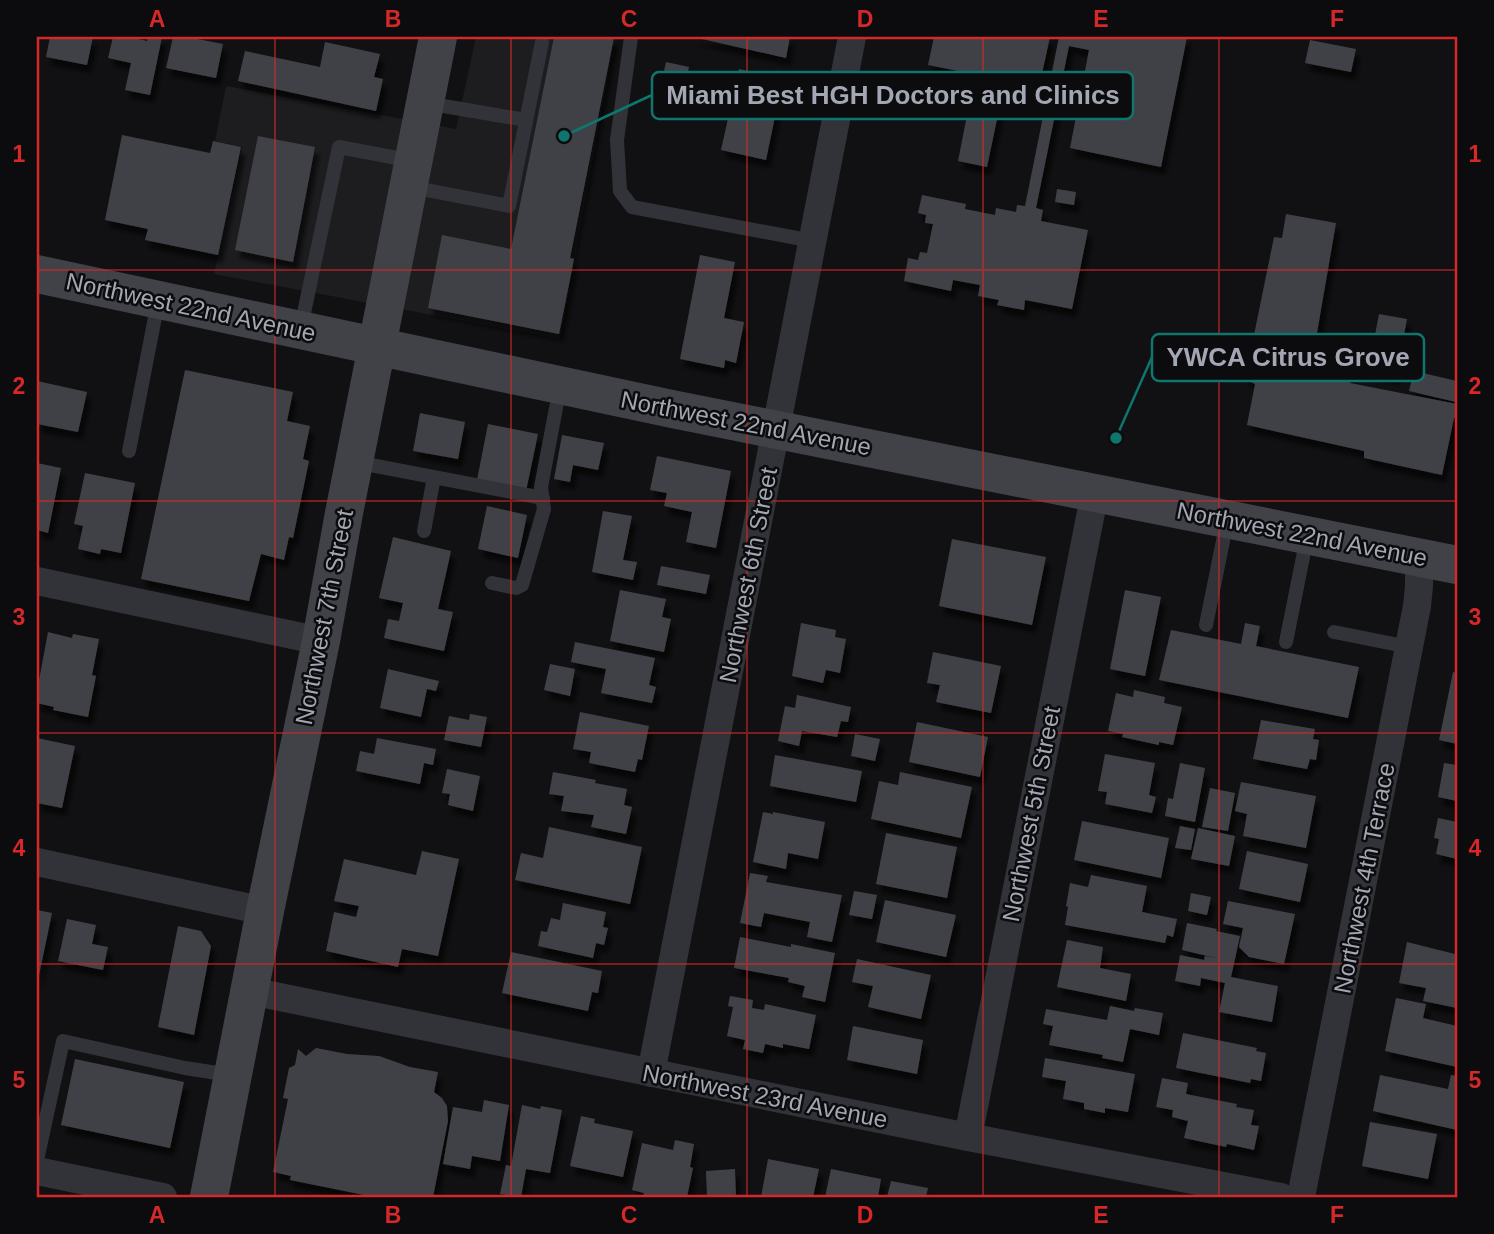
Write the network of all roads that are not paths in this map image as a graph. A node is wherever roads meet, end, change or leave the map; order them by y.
1 (438, 37) edge
2 (631, 37) edge
3 (852, 37) edge
4 (542, 42) dead end
5 (425, 102) junction
6 (526, 120) junction
7 (412, 174) junction
8 (813, 242) junction
9 (37, 274) edge
10 (158, 300) junction
11 (300, 331) junction
12 (376, 347) junction
13 (561, 385) junction
14 (776, 430) junction
15 (129, 452) dead end
16 (354, 462) junction
17 (434, 477) junction
18 (1094, 492) junction
19 (543, 498) junction
20 (1227, 520) junction
21 (424, 531) dead end
22 (1308, 536) junction
23 (1419, 558) junction
24 (1457, 565) edge
25 (37, 581) edge
26 (492, 583) dead end
27 (1206, 625) dead end
28 (1334, 632) dead end
29 (321, 641) junction
30 (1286, 642) dead end
31 (1409, 647) junction
32 (37, 862) edge
33 (265, 911) junction
34 (250, 991) junction
35 (651, 1073) junction
36 (233, 1076) junction
37 (968, 1136) junction
38 (37, 1160) edge
39 (37, 1171) edge
40 (163, 1197) edge
41 (209, 1197) edge
42 (1281, 1197) edge
43 (1301, 1197) edge

1 - 5 main road, Northwest 7th Street
2 - 8 lane
3 - 8 street, Northwest 6th Street
4 - 6 lane
5 - 6 lane
5 - 7 main road, Northwest 7th Street
6 - 7 lane
7 - 11 lane
7 - 12 main road, Northwest 7th Street
8 - 14 street, Northwest 6th Street
9 - 10 main road, Northwest 22nd Avenue
10 - 11 main road, Northwest 22nd Avenue
10 - 15 lane
11 - 12 main road, Northwest 22nd Avenue
12 - 13 main road, Northwest 22nd Avenue
12 - 16 main road, Northwest 7th Street
13 - 14 main road, Northwest 22nd Avenue
13 - 19 lane
14 - 18 main road, Northwest 22nd Avenue
14 - 35 street, Northwest 6th Street
16 - 17 lane
16 - 29 main road, Northwest 7th Street
17 - 19 lane
17 - 21 lane
18 - 20 main road, Northwest 22nd Avenue
18 - 37 street, Northwest 5th Street
19 - 26 lane
20 - 22 main road, Northwest 22nd Avenue
20 - 27 lane
22 - 23 main road, Northwest 22nd Avenue
22 - 30 lane
23 - 24 main road, Northwest 22nd Avenue
23 - 31 street, Northwest 4th Terrace
25 - 29 street
28 - 31 lane
29 - 33 main road, Northwest 7th Street
31 - 43 street, Northwest 4th Terrace
32 - 33 street
33 - 34 main road, Northwest 7th Street
34 - 35 street, Northwest 23rd Avenue
34 - 36 main road, Northwest 7th Street
35 - 37 street, Northwest 23rd Avenue
36 - 38 lane
36 - 41 main road, Northwest 7th Street
37 - 42 street, Northwest 23rd Avenue
39 - 40 street

